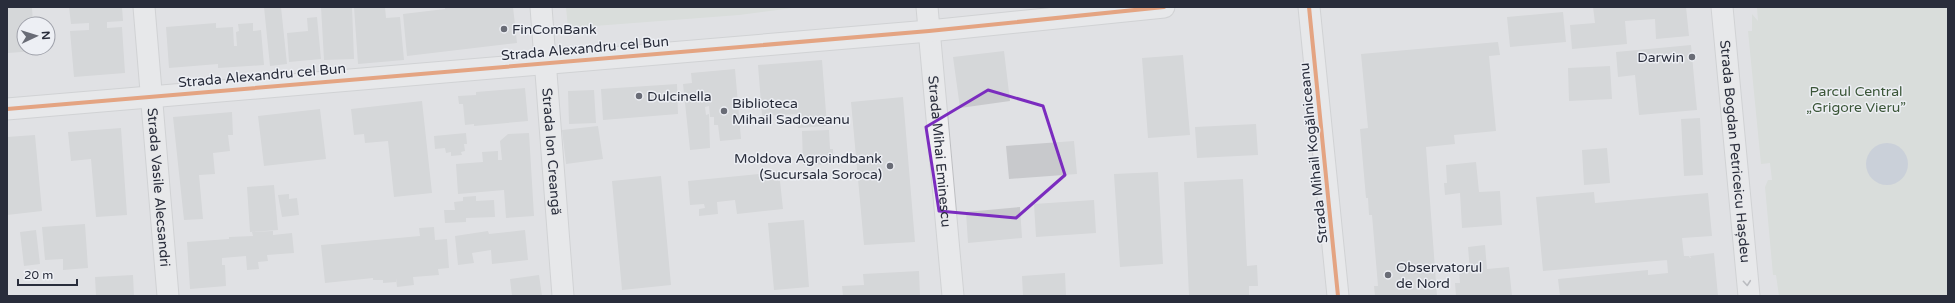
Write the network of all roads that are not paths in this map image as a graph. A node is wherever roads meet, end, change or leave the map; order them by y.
1 (144, 7) edge
2 (541, 7) edge
3 (927, 7) edge
4 (1164, 7) edge
5 (1309, 7) edge
6 (1722, 7) edge
7 (929, 31) junction
8 (545, 62) junction
9 (151, 96) junction
10 (7, 109) edge
11 (168, 296) edge
12 (563, 296) edge
13 (953, 296) edge
14 (1338, 296) edge
15 (1748, 296) edge

1 - 9 street, Strada Vasile Alecsandri
2 - 8 street, Strada Ion Creangă
3 - 7 street, Strada Mihai Eminescu
4 - 7 street, Strada Alexandru cel Bun
5 - 14 street, Strada Mihail Kogălniceanu
6 -> 15 street, Strada Bogdan Petriceicu Hașdeu
7 - 8 street, Strada Alexandru cel Bun
7 - 13 street, Strada Mihai Eminescu
8 - 9 street, Strada Alexandru cel Bun
8 - 12 street, Strada Ion Creangă
9 - 10 street, Strada Alexandru cel Bun
9 - 11 street, Strada Vasile Alecsandri

